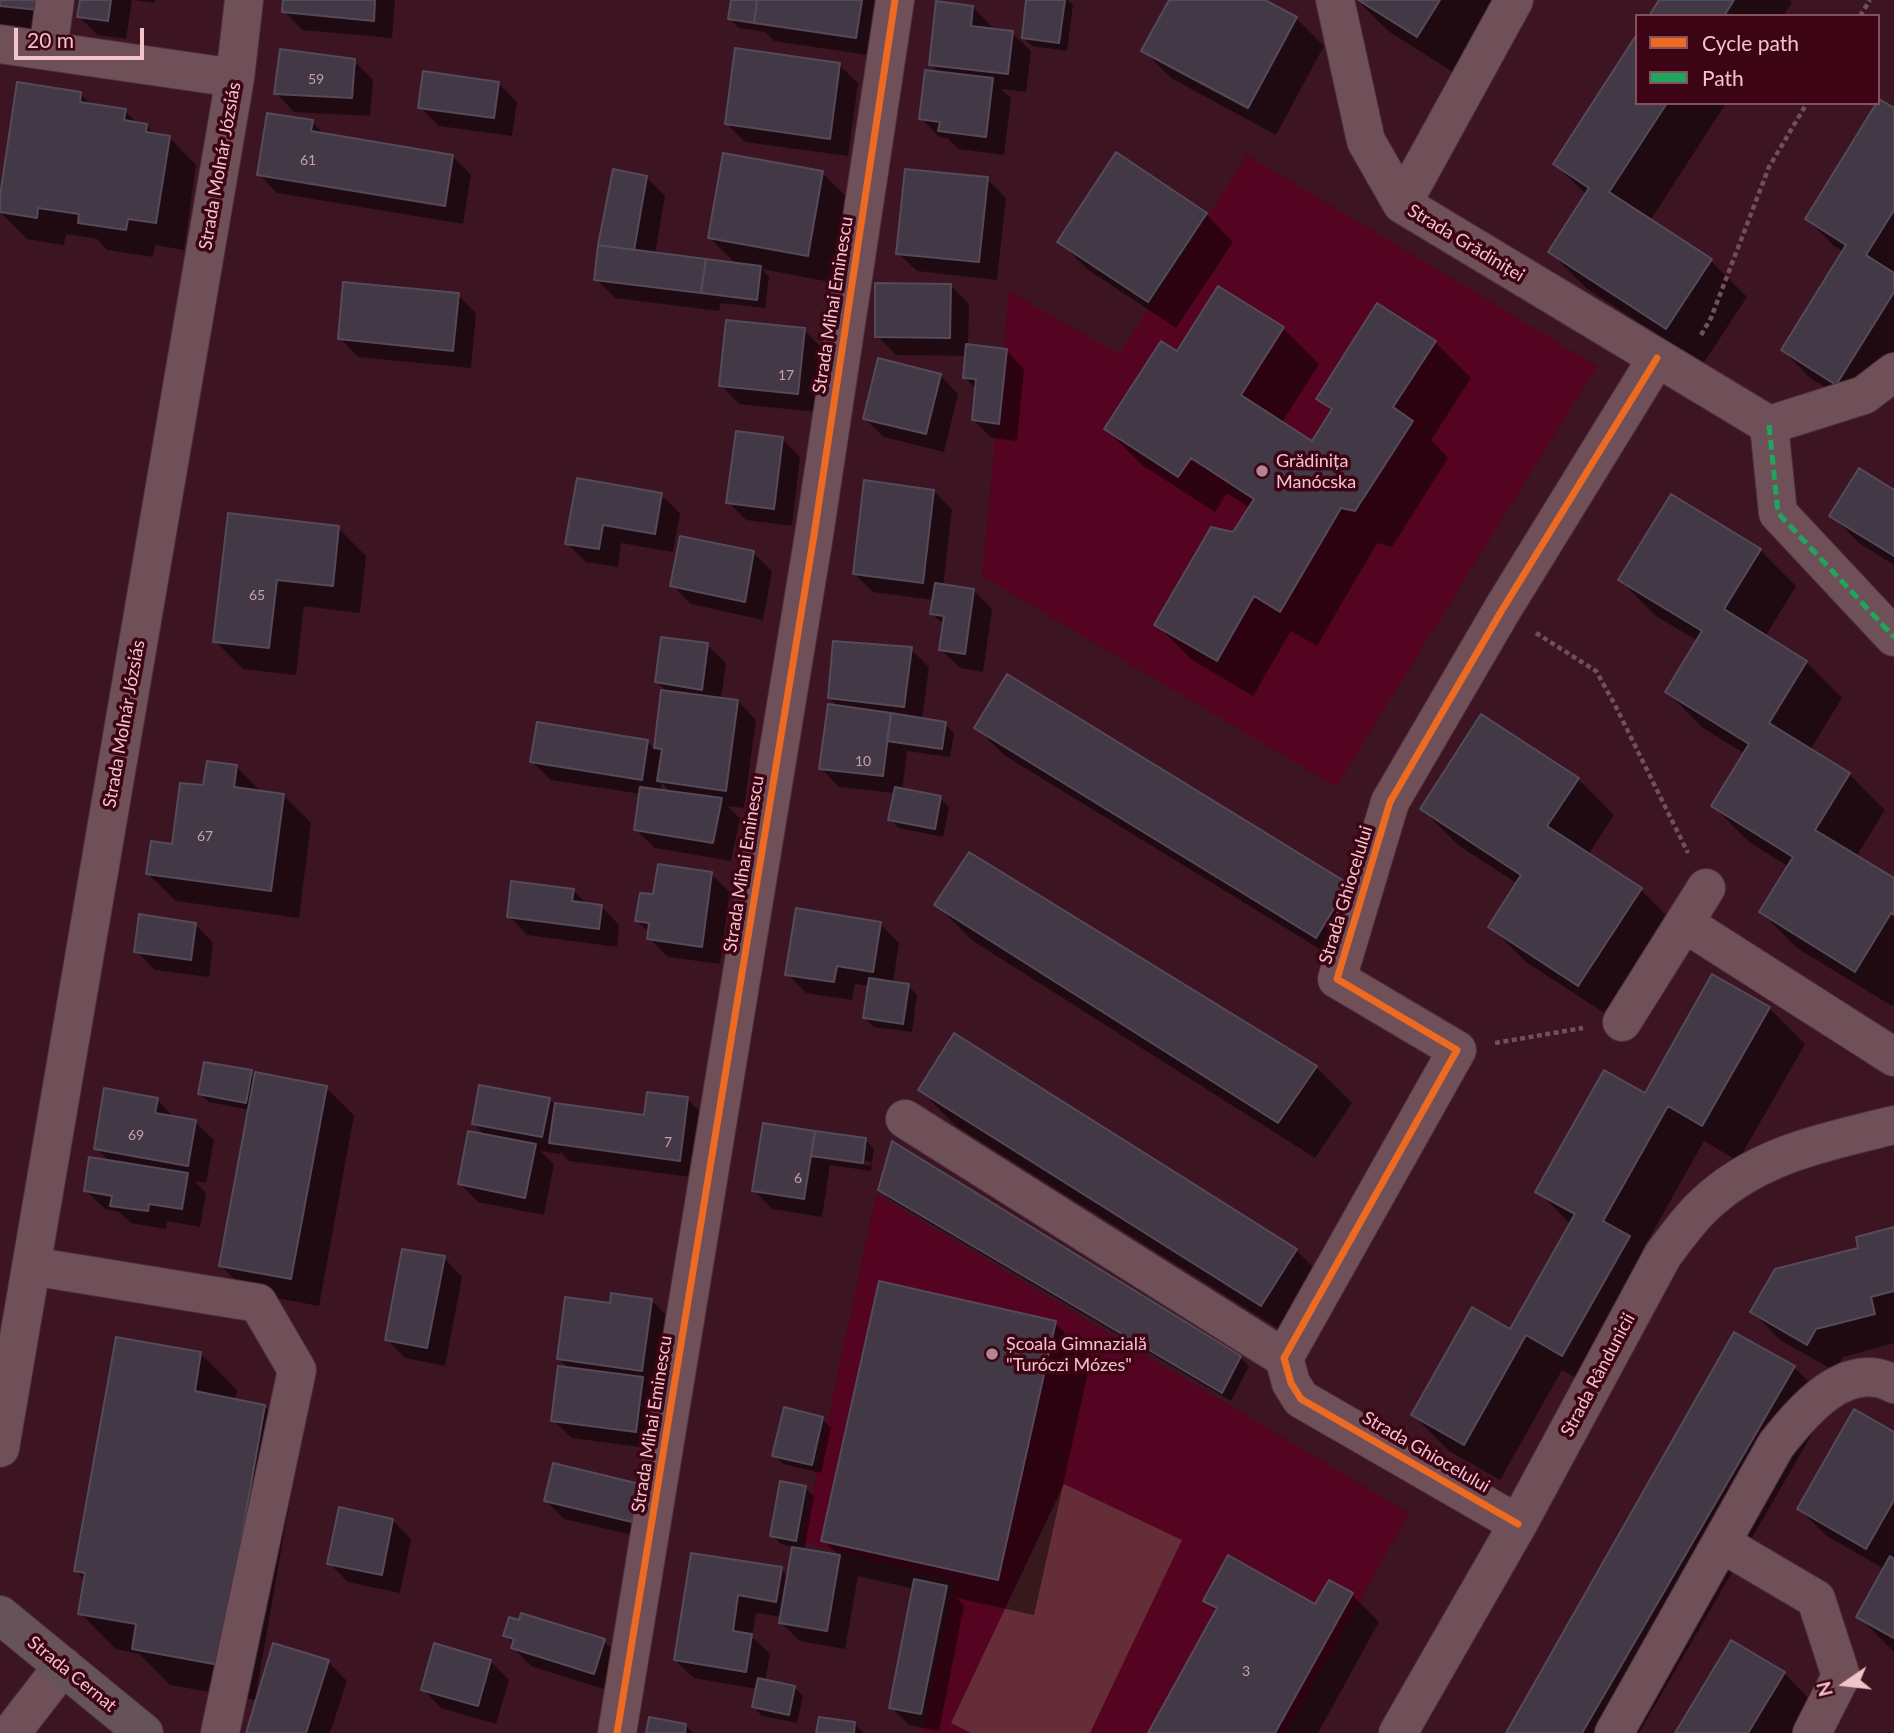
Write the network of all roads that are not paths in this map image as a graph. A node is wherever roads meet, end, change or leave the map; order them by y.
1 (55, 0) edge
2 (244, 0) edge
3 (895, 0) edge
4 (1335, 0) edge
5 (1514, 0) edge
6 (0, 44) edge
7 (48, 50) junction
8 (235, 78) junction
9 (1402, 204) junction
10 (1668, 365) junction
11 (1894, 372) edge
12 (1769, 425) junction
13 (1894, 637) edge
14 (1706, 888) road end
15 (1684, 923) junction
16 (1622, 1022) road end
17 (1894, 1057) edge
18 (905, 1119) dead end
19 (1894, 1125) edge
20 (31, 1266) junction
21 (1284, 1358) junction
22 (1894, 1384) edge
23 (0, 1448) edge
24 (1518, 1524) junction
25 (1721, 1543) junction
26 (0, 1615) edge
27 (63, 1666) junction
28 (11, 1733) edge
29 (144, 1733) edge
30 (220, 1733) edge
31 (617, 1733) edge
32 (1398, 1733) edge
33 (1614, 1733) edge
34 (1812, 1733) edge

1 - 7 street
2 - 8 street, Strada Molnár Józsiás
3 - 31 street, Strada Mihai Eminescu
4 - 9 street
5 - 9 street, Strada Grădiniței
6 - 7 street
7 - 8 street
8 - 20 street, Strada Molnár Józsiás
9 - 10 street, Strada Grădiniței
10 - 12 street, Strada Grădiniței
10 - 21 street, Strada Ghiocelului
11 - 12 street
12 - 13 street
14 - 15 street
15 - 16 street
15 - 17 street
18 - 21 street
19 - 24 street, Strada Rândunicii
20 - 23 street, Strada Molnár Józsiás
20 - 30 street
21 - 24 street, Strada Ghiocelului
22 - 25 street
24 - 32 street, Strada Rândunicii
25 - 33 street
25 - 34 street
26 - 27 main road, Strada Cernat
27 - 28 street
27 - 29 main road, Strada Cernat

